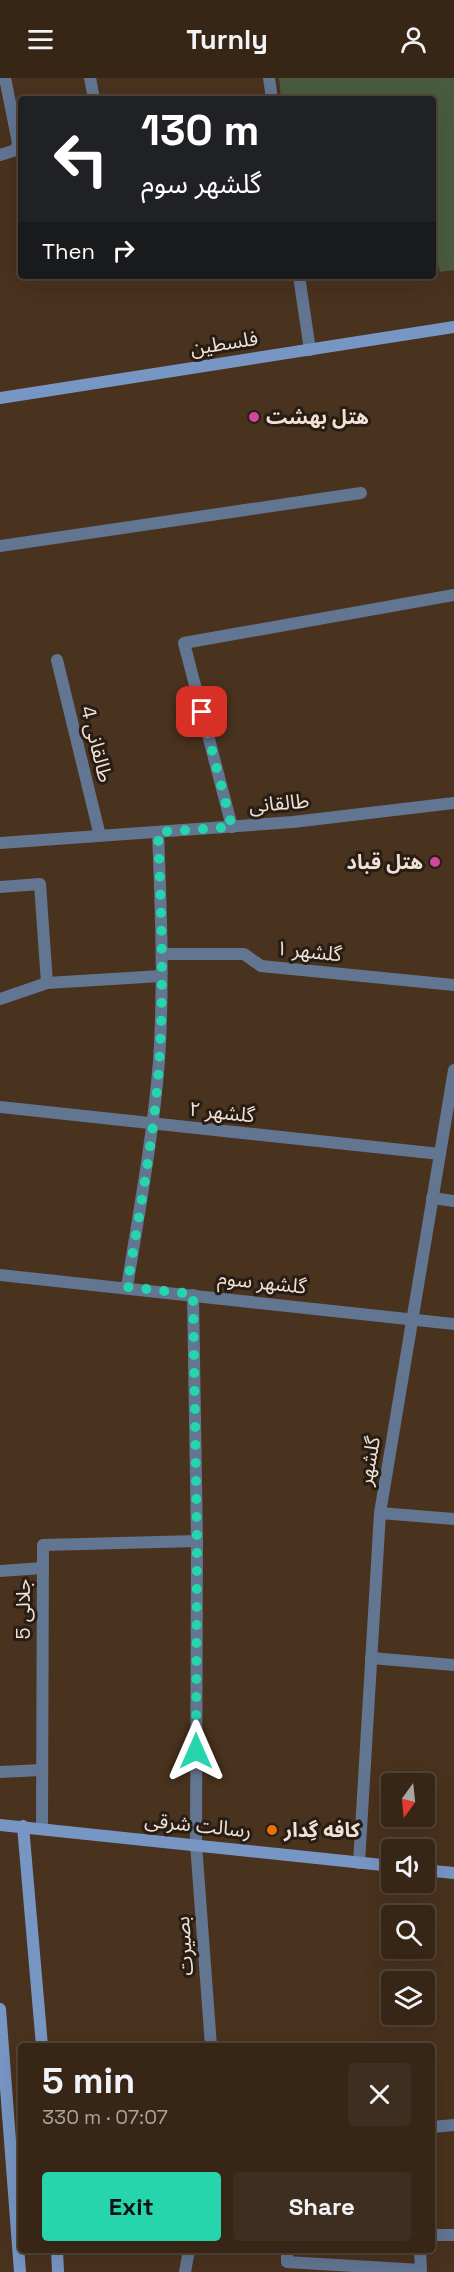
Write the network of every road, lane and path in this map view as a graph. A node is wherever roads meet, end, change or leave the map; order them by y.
1 (5, 78) edge
2 (90, 78) edge
3 (269, 78) edge
4 (93, 96) edge
5 (272, 96) edge
6 (0, 155) edge
7 (299, 279) edge
8 (454, 327) edge
9 (310, 350) junction
10 (0, 398) edge
11 (361, 493) dead end
12 (0, 546) edge
13 (454, 595) edge
14 (57, 660) dead end
15 (454, 803) edge
16 (232, 827) junction
17 (158, 832) junction
18 (100, 836) junction
19 (0, 843) edge
20 (0, 887) edge
21 (162, 954) junction
22 (161, 976) junction
23 (47, 983) junction
24 (454, 986) edge
25 (0, 999) edge
26 (454, 1070) edge
27 (452, 1090) edge
28 (0, 1107) edge
29 (153, 1124) junction
30 (440, 1154) junction
31 (432, 1198) junction
32 (454, 1201) edge
33 (0, 1275) edge
34 (127, 1287) junction
35 (193, 1294) junction
36 (412, 1319) junction
37 (454, 1324) edge
38 (380, 1513) junction
39 (454, 1519) edge
40 (197, 1541) junction
41 (43, 1568) junction
42 (0, 1571) edge
43 (371, 1658) junction
44 (454, 1665) edge
45 (42, 1770) junction
46 (0, 1772) edge
47 (0, 1825) edge
48 (23, 1826) junction
49 (42, 1828) junction
50 (196, 1844) junction
51 (359, 1863) junction
52 (381, 1865) edge
53 (435, 1871) edge
54 (454, 1873) edge
55 (0, 2009) edge
56 (42, 2043) edge
57 (211, 2043) edge
58 (454, 2125) edge
59 (435, 2127) edge
60 (435, 2235) edge
61 (454, 2235) edge
62 (18, 2246) edge
63 (19, 2253) edge
64 (57, 2253) edge
65 (188, 2253) edge
66 (288, 2253) edge
67 (420, 2253) edge
68 (357, 2269) edge
69 (20, 2272) edge
70 (58, 2272) edge
71 (185, 2272) edge

1 - 6 street
2 - 4 street
3 - 5 street
7 - 9 street
8 - 9 main road, فلسطین
9 - 10 main road, فلسطین
11 - 12 street
13 - 16 street
14 - 18 street, طالقانی 4
15 - 16 street, طالقانی
16 - 17 street, طالقانی
17 - 18 street, طالقانی
17 - 21 street
18 - 19 street, طالقانی
20 - 23 street
21 - 22 street
21 - 24 street, گلشهر ۱
22 - 23 street
22 - 29 street
23 - 25 street
26 - 27 street, گلشهر
27 - 30 street, گلشهر
28 - 29 street, گلشهر ۲
29 - 30 street, گلشهر ۲
29 - 34 street
30 - 31 street, گلشهر
31 - 32 street
31 - 36 street, گلشهر
33 - 34 street, گلشهر سوم
34 - 35 street, گلشهر سوم
35 - 36 street, گلشهر سوم
35 - 40 street, بصیرت
36 - 37 street, گلشهر سوم
36 - 38 street, گلشهر
38 - 39 street
38 - 43 street, گلشهر
40 - 41 street, جلالی 5
40 - 50 street, بصیرت
41 - 42 street
41 - 45 street, جلالی 5
43 - 44 street
43 - 51 street, گلشهر
45 - 46 street
45 - 49 street, جلالی 5
47 - 48 main road, رسالت شرقی
48 - 49 main road, رسالت شرقی
48 - 56 main road
49 - 50 main road, رسالت شرقی
50 - 51 main road, رسالت شرقی
50 - 57 street, بصیرت
51 - 52 main road, رسالت شرقی
53 - 54 main road
55 - 62 main road
58 - 59 street
60 - 61 street
63 - 69 main road
64 - 70 main road
65 - 71 street
66 - 68 street
67 - 68 street

